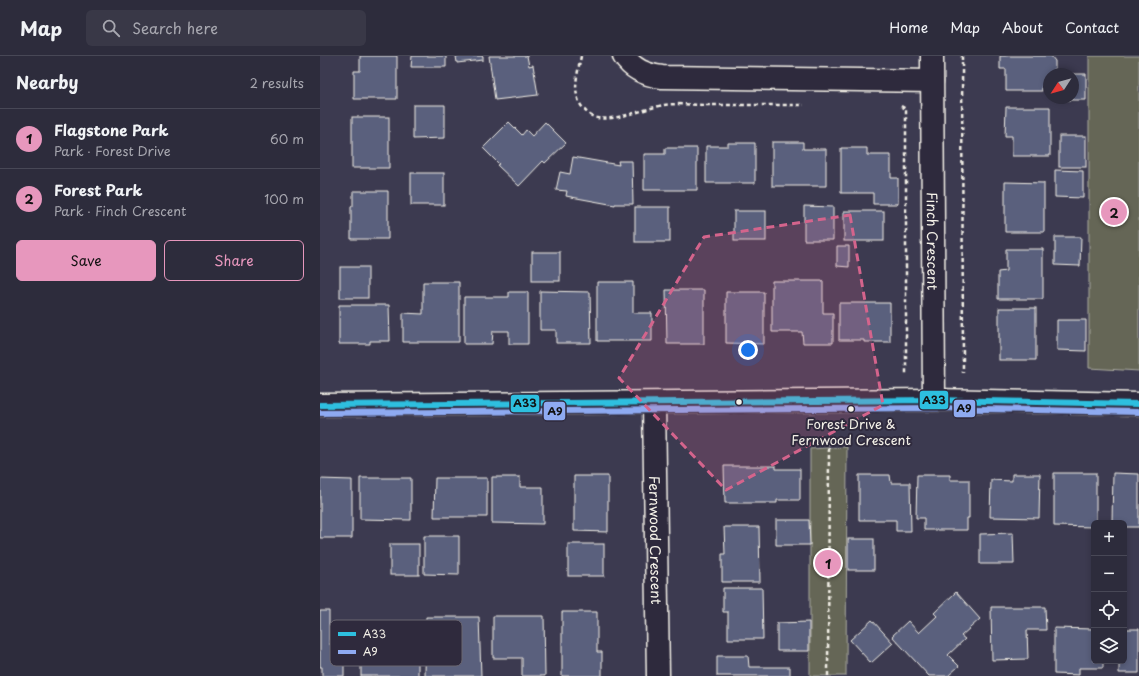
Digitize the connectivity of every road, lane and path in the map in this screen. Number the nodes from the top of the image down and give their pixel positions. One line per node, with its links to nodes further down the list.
1 (581, 56): 6 (path)
2 (624, 56): 5 (street)
3 (932, 56): 5 (street, Finch Crescent)
4 (962, 56): 8 (path)
5 (932, 81): 10 (street, Finch Crescent)
6 (811, 105)
7 (900, 105): 9 (path)
8 (963, 373)
9 (906, 374)
10 (934, 400): 11 (street); 12 (street)
11 (654, 403): 13 (street); 15 (street, Fernwood Crescent)
12 (1139, 404)
13 (320, 405)
14 (829, 439): 16 (path)
15 (658, 676)
16 (828, 676)

